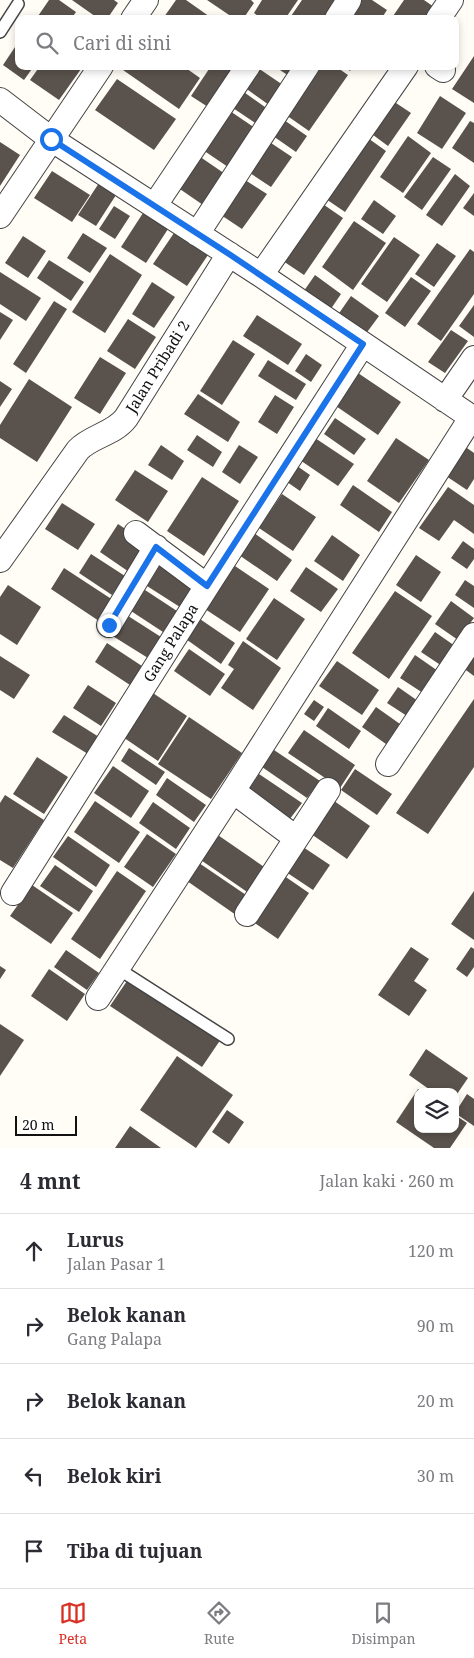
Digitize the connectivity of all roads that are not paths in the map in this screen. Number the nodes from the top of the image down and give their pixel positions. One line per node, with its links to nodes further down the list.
1 (146, 0): 5 (street)
2 (349, 0): 6 (street)
3 (451, 0): 7 (street)
4 (18, 4): 8 (lane)
5 (136, 15)
6 (340, 15)
7 (441, 15)
8 (0, 32)
9 (98, 70): 14 (street)
10 (245, 70): 15 (street)
11 (304, 70): 17 (street)
12 (403, 70): 19 (street)
13 (0, 100): 14 (street)
14 (51, 139): 15 (street); 16 (street)
15 (155, 205): 17 (street)
16 (0, 216)
17 (197, 234): 18 (street)
18 (229, 254): 19 (street); 26 (street, Jalan Pribadi 2)
19 (261, 275): 20 (street)
20 (363, 344): 22 (street); 27 (street, Gang Palapa)
21 (474, 358): 22 (street)
22 (445, 400): 23 (street)
23 (473, 419): 32 (street)
24 (136, 532): 25 (street)
25 (156, 547): 27 (street); 28 (street)
26 (0, 560)
27 (207, 586): 34 (street, Gang Palapa)
28 (109, 625)
29 (474, 635): 30 (street)
30 (388, 764)
31 (328, 790): 33 (street)
32 (233, 791): 33 (street); 36 (street)
33 (296, 838): 35 (street)
34 (13, 893)
35 (247, 914)
36 (117, 968): 37 (street); 38 (lane)
37 (98, 998)
38 (228, 1039)

